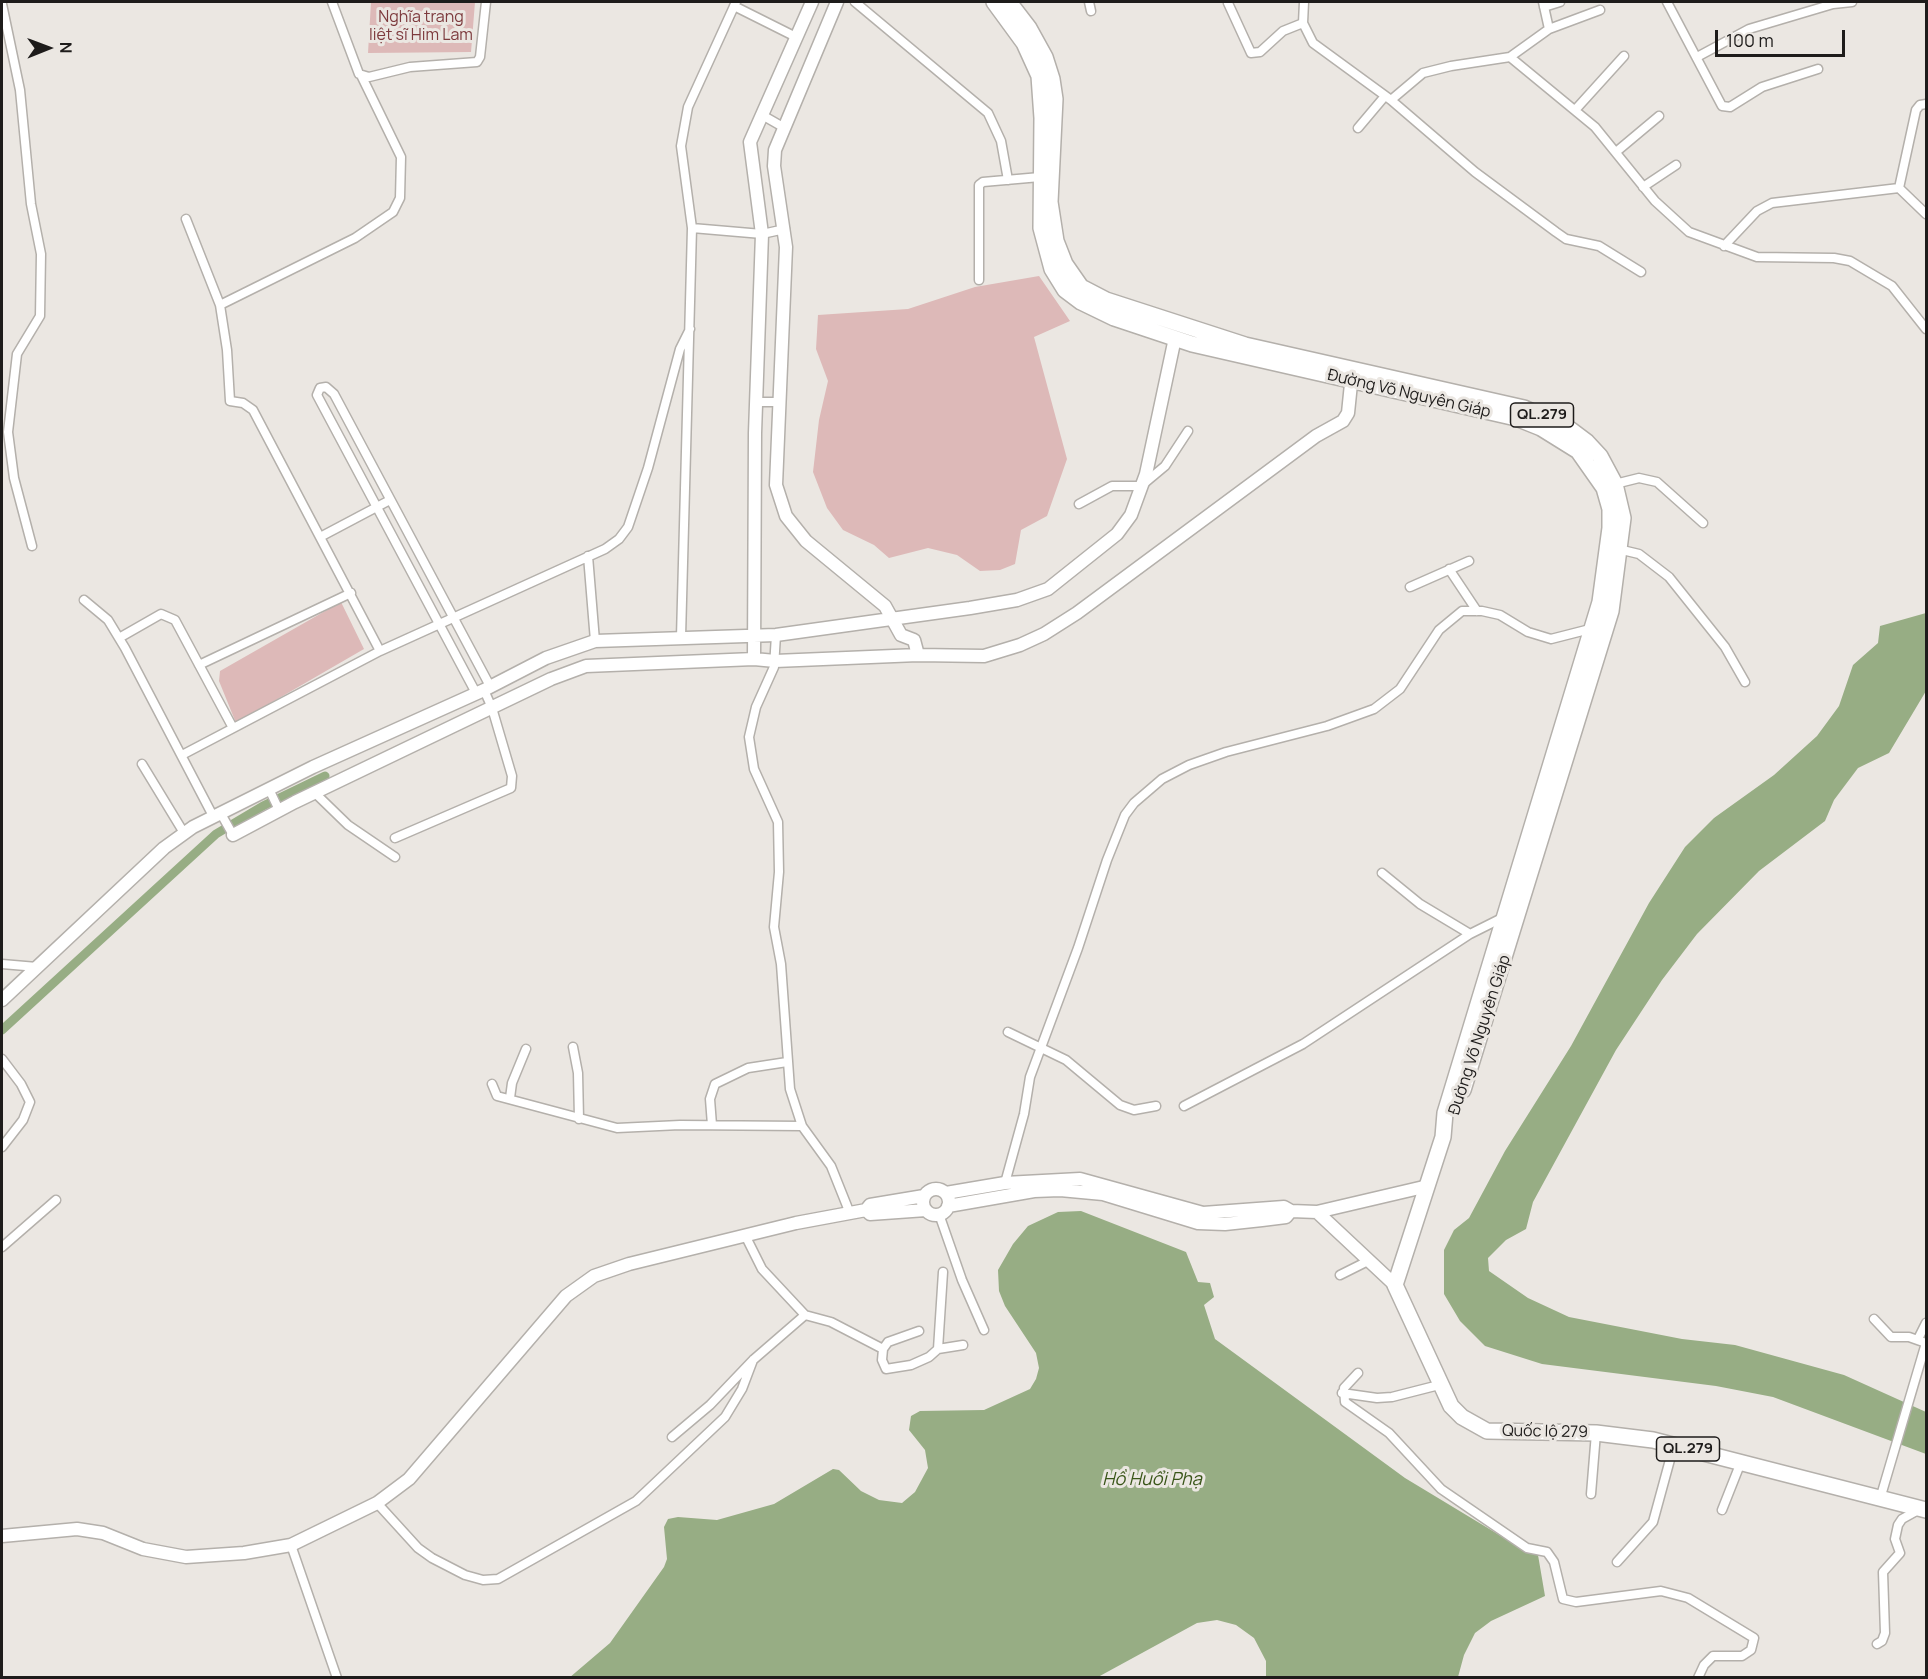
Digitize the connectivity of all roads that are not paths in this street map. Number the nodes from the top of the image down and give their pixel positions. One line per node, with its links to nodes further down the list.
1 (332, 2): 26 (street)
2 (486, 2): 26 (street)
3 (812, 2): 21 (street)
4 (837, 2): 32 (street)
5 (855, 2): 37 (street)
6 (994, 2): 36 (highway, Đường Võ Nguyên Giáp / QL.279)
7 (1009, 2): 52 (highway, Đường Võ Nguyên Giáp / QL.279)
8 (1089, 2): 18 (street)
9 (1304, 2): 19 (street)
10 (1560, 2): 16 (street)
11 (1667, 2): 24 (street)
12 (1852, 2): 24 (street)
13 (1228, 3): 19 (street)
14 (2, 4): 63 (street)
15 (735, 4): 21 (street); 42 (street)
16 (1544, 4): 20 (street)
17 (1600, 10): 20 (street)
18 (1091, 11)
19 (1303, 23): 27 (street)
20 (1549, 29): 23 (street)
21 (796, 37): 30 (street)
22 (1624, 56): 29 (street)
23 (1510, 57): 27 (street); 29 (street)
24 (1697, 57): 25 (street)
25 (1818, 69)
26 (361, 75): 48 (street)
27 (1388, 98): 33 (street); 46 (street)
28 (1926, 104): 39 (street)
29 (1576, 109): 34 (street)
30 (766, 116): 32 (street); 44 (street)
31 (1659, 116): 34 (street)
32 (782, 126): 43 (street)
33 (1358, 128)
34 (1616, 152): 38 (street)
35 (1676, 165): 38 (street)
36 (1040, 177): 37 (street); 51 (highway, Đường Võ Nguyên Giáp / QL.279)
37 (1008, 180): 47 (street)
38 (1642, 187): 45 (street)
39 (1899, 188): 40 (street); 45 (street)
40 (1926, 214)
41 (186, 219): 48 (street)
42 (693, 228): 44 (street); 49 (street)
43 (784, 229): 44 (street); 54 (street)
44 (766, 233): 53 (street)
45 (1724, 246): 50 (street)
46 (1641, 272)
47 (979, 280)
48 (220, 305): 62 (street)
49 (690, 329): 65 (street); 78 (street)
50 (1926, 329)
51 (1175, 338): 52 (highway, Đường Võ Nguyên Giáp / QL.279); 57 (street)
52 (1352, 374): 56 (highway, Đường Võ Nguyên Giáp / QL.279); 64 (highway, Đường Võ Nguyên Giáp / QL.279); 82 (street)
53 (761, 402): 54 (street); 76 (street)
54 (778, 402): 73 (street)
55 (1188, 431): 57 (street)
56 (1615, 484): 61 (street); 64 (highway, Đường Võ Nguyên Giáp / QL.279)
57 (1141, 486): 59 (street); 73 (street)
58 (390, 500): 60 (street); 60 (street); 72 (street)
59 (1079, 504)
60 (376, 507): 62 (street); 74 (street)
61 (1703, 522)
62 (322, 536): 69 (street)
63 (32, 546)
64 (1614, 549): 75 (highway, Đường Võ Nguyên Giáp / QL.279); 86 (street)
65 (588, 556): 72 (street); 80 (street)
66 (1469, 561): 67 (street)
67 (1449, 569): 68 (street); 71 (street)
68 (1410, 587)
69 (351, 593): 81 (street); 85 (street)
70 (84, 600): 79 (street)
71 (1477, 611): 75 (street); 107 (street)
72 (452, 618): 74 (street); 87 (street)
73 (894, 618): 77 (street); 82 (street)
74 (439, 624): 81 (street); 87 (street)
75 (1600, 627): 100 (highway, Đường Võ Nguyên Giáp / QL.279)
76 (753, 635): 77 (street); 78 (street); 83 (street)
77 (776, 635): 84 (street)
78 (681, 637): 80 (street)
79 (119, 638): 85 (street); 90 (street)
80 (595, 641): 87 (street)
81 (380, 651): 89 (street)
82 (918, 655): 84 (street)
83 (754, 659): 84 (street); 88 (street)
84 (775, 661): 110 (street)
85 (199, 665): 89 (street)
86 (1745, 682)
87 (483, 690): 88 (street); 93 (street)
88 (492, 708): 92 (street); 97 (street)
89 (233, 728): 90 (street)
90 (182, 755): 94 (street)
91 (142, 764): 96 (street)
92 (315, 793): 93 (street); 98 (street)
93 (275, 801): 94 (street); 95 (street)
94 (216, 814): 95 (street); 96 (street)
95 (230, 830)
96 (184, 833): 103 (street)
97 (395, 838)
98 (395, 857)
99 (1382, 873): 101 (street)
100 (1506, 926): 101 (street); 120 (highway, Đường Võ Nguyên Giáp / QL.279)
101 (1470, 934): 114 (street)
102 (2, 964): 103 (street)
103 (37, 968): 104 (street)
104 (2, 1000)
105 (1008, 1032): 107 (street)
106 (573, 1047): 115 (street)
107 (1043, 1047): 113 (street); 119 (street)
108 (526, 1049): 112 (street)
109 (2, 1059): 118 (street)
110 (787, 1062): 116 (street); 117 (street)
111 (492, 1084): 112 (street)
112 (510, 1098): 115 (street)
113 (1156, 1106)
114 (1184, 1106)
115 (579, 1119): 116 (street)
116 (712, 1125): 117 (street)
117 (801, 1126): 127 (street)
118 (2, 1147)
119 (1005, 1184): 121 (street); 128 (street)
120 (1428, 1186): 129 (street); 135 (highway, QL.279)
121 (946, 1193): 122 (street); 126 (street)
122 (924, 1196): 124 (street); 125 (street)
123 (56, 1200): 131 (street)
124 (866, 1210): 125 (street); 127 (street)
125 (926, 1210): 126 (street)
126 (944, 1210): 128 (street); 139 (street)
127 (849, 1211): 130 (street)
128 (1291, 1211): 129 (street)
129 (1317, 1212): 132 (street)
130 (745, 1235): 136 (street); 155 (street)
131 (2, 1247)
132 (1368, 1261): 134 (street); 135 (street)
133 (943, 1272): 144 (street)
134 (1340, 1275)
135 (1395, 1285): 147 (highway, Quốc lộ 279 / QL.279)
136 (805, 1315): 143 (street); 145 (street)
137 (1874, 1319): 141 (street)
138 (1926, 1323): 141 (street)
139 (984, 1330)
140 (919, 1332): 143 (street)
141 (1918, 1339): 154 (street)
142 (963, 1345): 144 (street)
143 (883, 1349): 144 (street)
144 (938, 1349)
145 (753, 1360): 150 (street); 155 (street)
146 (1358, 1373): 148 (street)
147 (1439, 1385): 148 (street); 149 (highway, Quốc lộ 279 / QL.279)
148 (1342, 1393): 163 (street)
149 (1596, 1433): 151 (highway, Quốc lộ 279 / QL.279); 153 (street)
150 (672, 1437)
151 (1674, 1445): 152 (highway, Quốc lộ 279 / QL.279); 160 (street)
152 (1741, 1462): 154 (highway, Quốc lộ 279 / QL.279); 157 (street)
153 (1591, 1494)
154 (1880, 1498): 156 (highway, Quốc lộ 279 / QL.279)
155 (377, 1503): 159 (street)
156 (1924, 1509): 161 (street)
157 (1722, 1510)
158 (2, 1536): 159 (street)
159 (291, 1545): 162 (street)
160 (1617, 1562)
161 (1877, 1644)
162 (337, 1677)
163 (1698, 1677)

